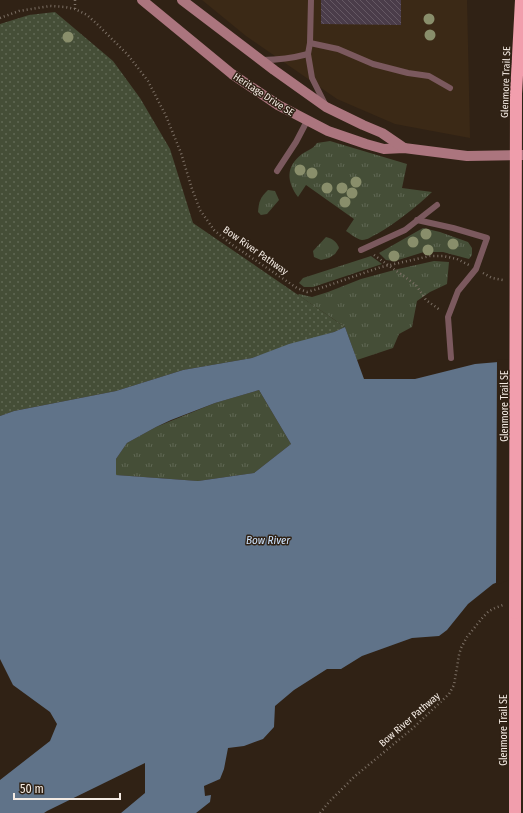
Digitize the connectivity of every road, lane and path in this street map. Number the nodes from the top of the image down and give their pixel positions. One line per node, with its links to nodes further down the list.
1 (75, 0): 6 (path)
2 (142, 0): 13 (main road, Heritage Drive SE)
3 (182, 0): 10 (main road, Heritage Drive SE)
4 (311, 0): 8 (lane)
5 (520, 2): 25 (highway, Glenmore Trail SE, bridge)
6 (75, 9): 7 (path, Bow River Pathway); 20 (path, Bow River Pathway)
7 (0, 18)
8 (310, 43): 9 (lane); 11 (lane)
9 (308, 54): 10 (lane); 12 (lane)
10 (261, 60): 12 (main road, Heritage Drive SE)
11 (450, 88)
12 (326, 107): 14 (main road, Heritage Drive SE)
13 (307, 121): 14 (main road, Heritage Drive SE); 16 (lane)
14 (404, 148): 15 (main road, Heritage Drive SE)
15 (523, 155)
16 (276, 172)
17 (437, 205): 18 (lane)
18 (417, 220): 19 (lane); 21 (lane)
19 (363, 250): 20 (path)
20 (388, 266): 21 (path, Bow River Pathway); 23 (path)
21 (476, 269): 22 (path, Bow River Pathway); 23 (lane)
22 (505, 280)
23 (448, 317): 24 (lane)
24 (451, 358)
25 (512, 608): 26 (path, Bow River Pathway); 27 (highway, Glenmore Trail SE)
26 (320, 813)
27 (515, 813)

